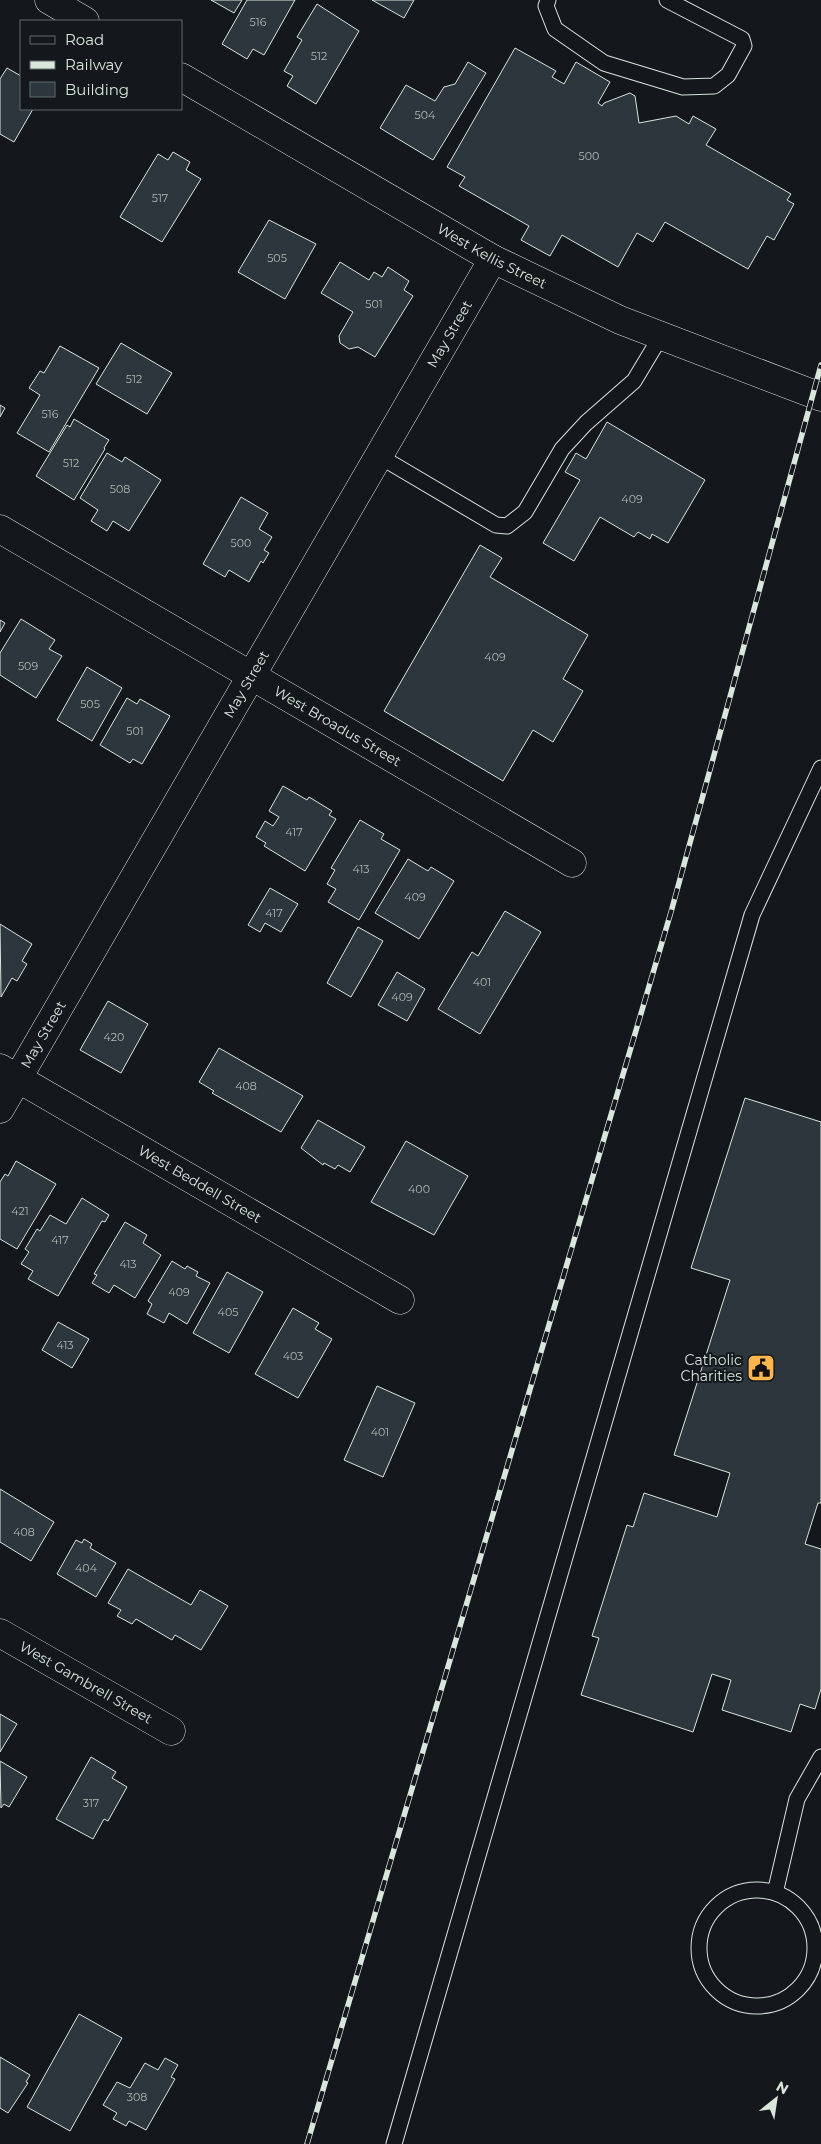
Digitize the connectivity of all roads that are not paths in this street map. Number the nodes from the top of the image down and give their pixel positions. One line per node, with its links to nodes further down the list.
1 (49, 0): 4 (street)
2 (548, 0): 3 (lane)
3 (667, 0)
4 (83, 20)
5 (182, 78): 6 (street, West Kellis Street)
6 (493, 259): 7 (street, West Kellis Street); 9 (street, May Street)
7 (661, 336): 8 (street, West Kellis Street); 9 (lane)
8 (821, 397)
9 (379, 456): 11 (street, May Street)
10 (0, 529): 11 (street, West Broadus Street)
11 (251, 675): 13 (street, West Broadus Street); 14 (street, May Street)
12 (821, 768): 21 (lane)
13 (572, 862)
14 (9, 1074): 15 (street, May Street); 16 (street, West Beddell Street)
15 (0, 1109)
16 (400, 1300)
17 (0, 1633): 18 (street, West Gambrell Street)
18 (171, 1732)
19 (821, 1758): 20 (lane)
20 (774, 1893): 20 (lane)
21 (394, 2144)

